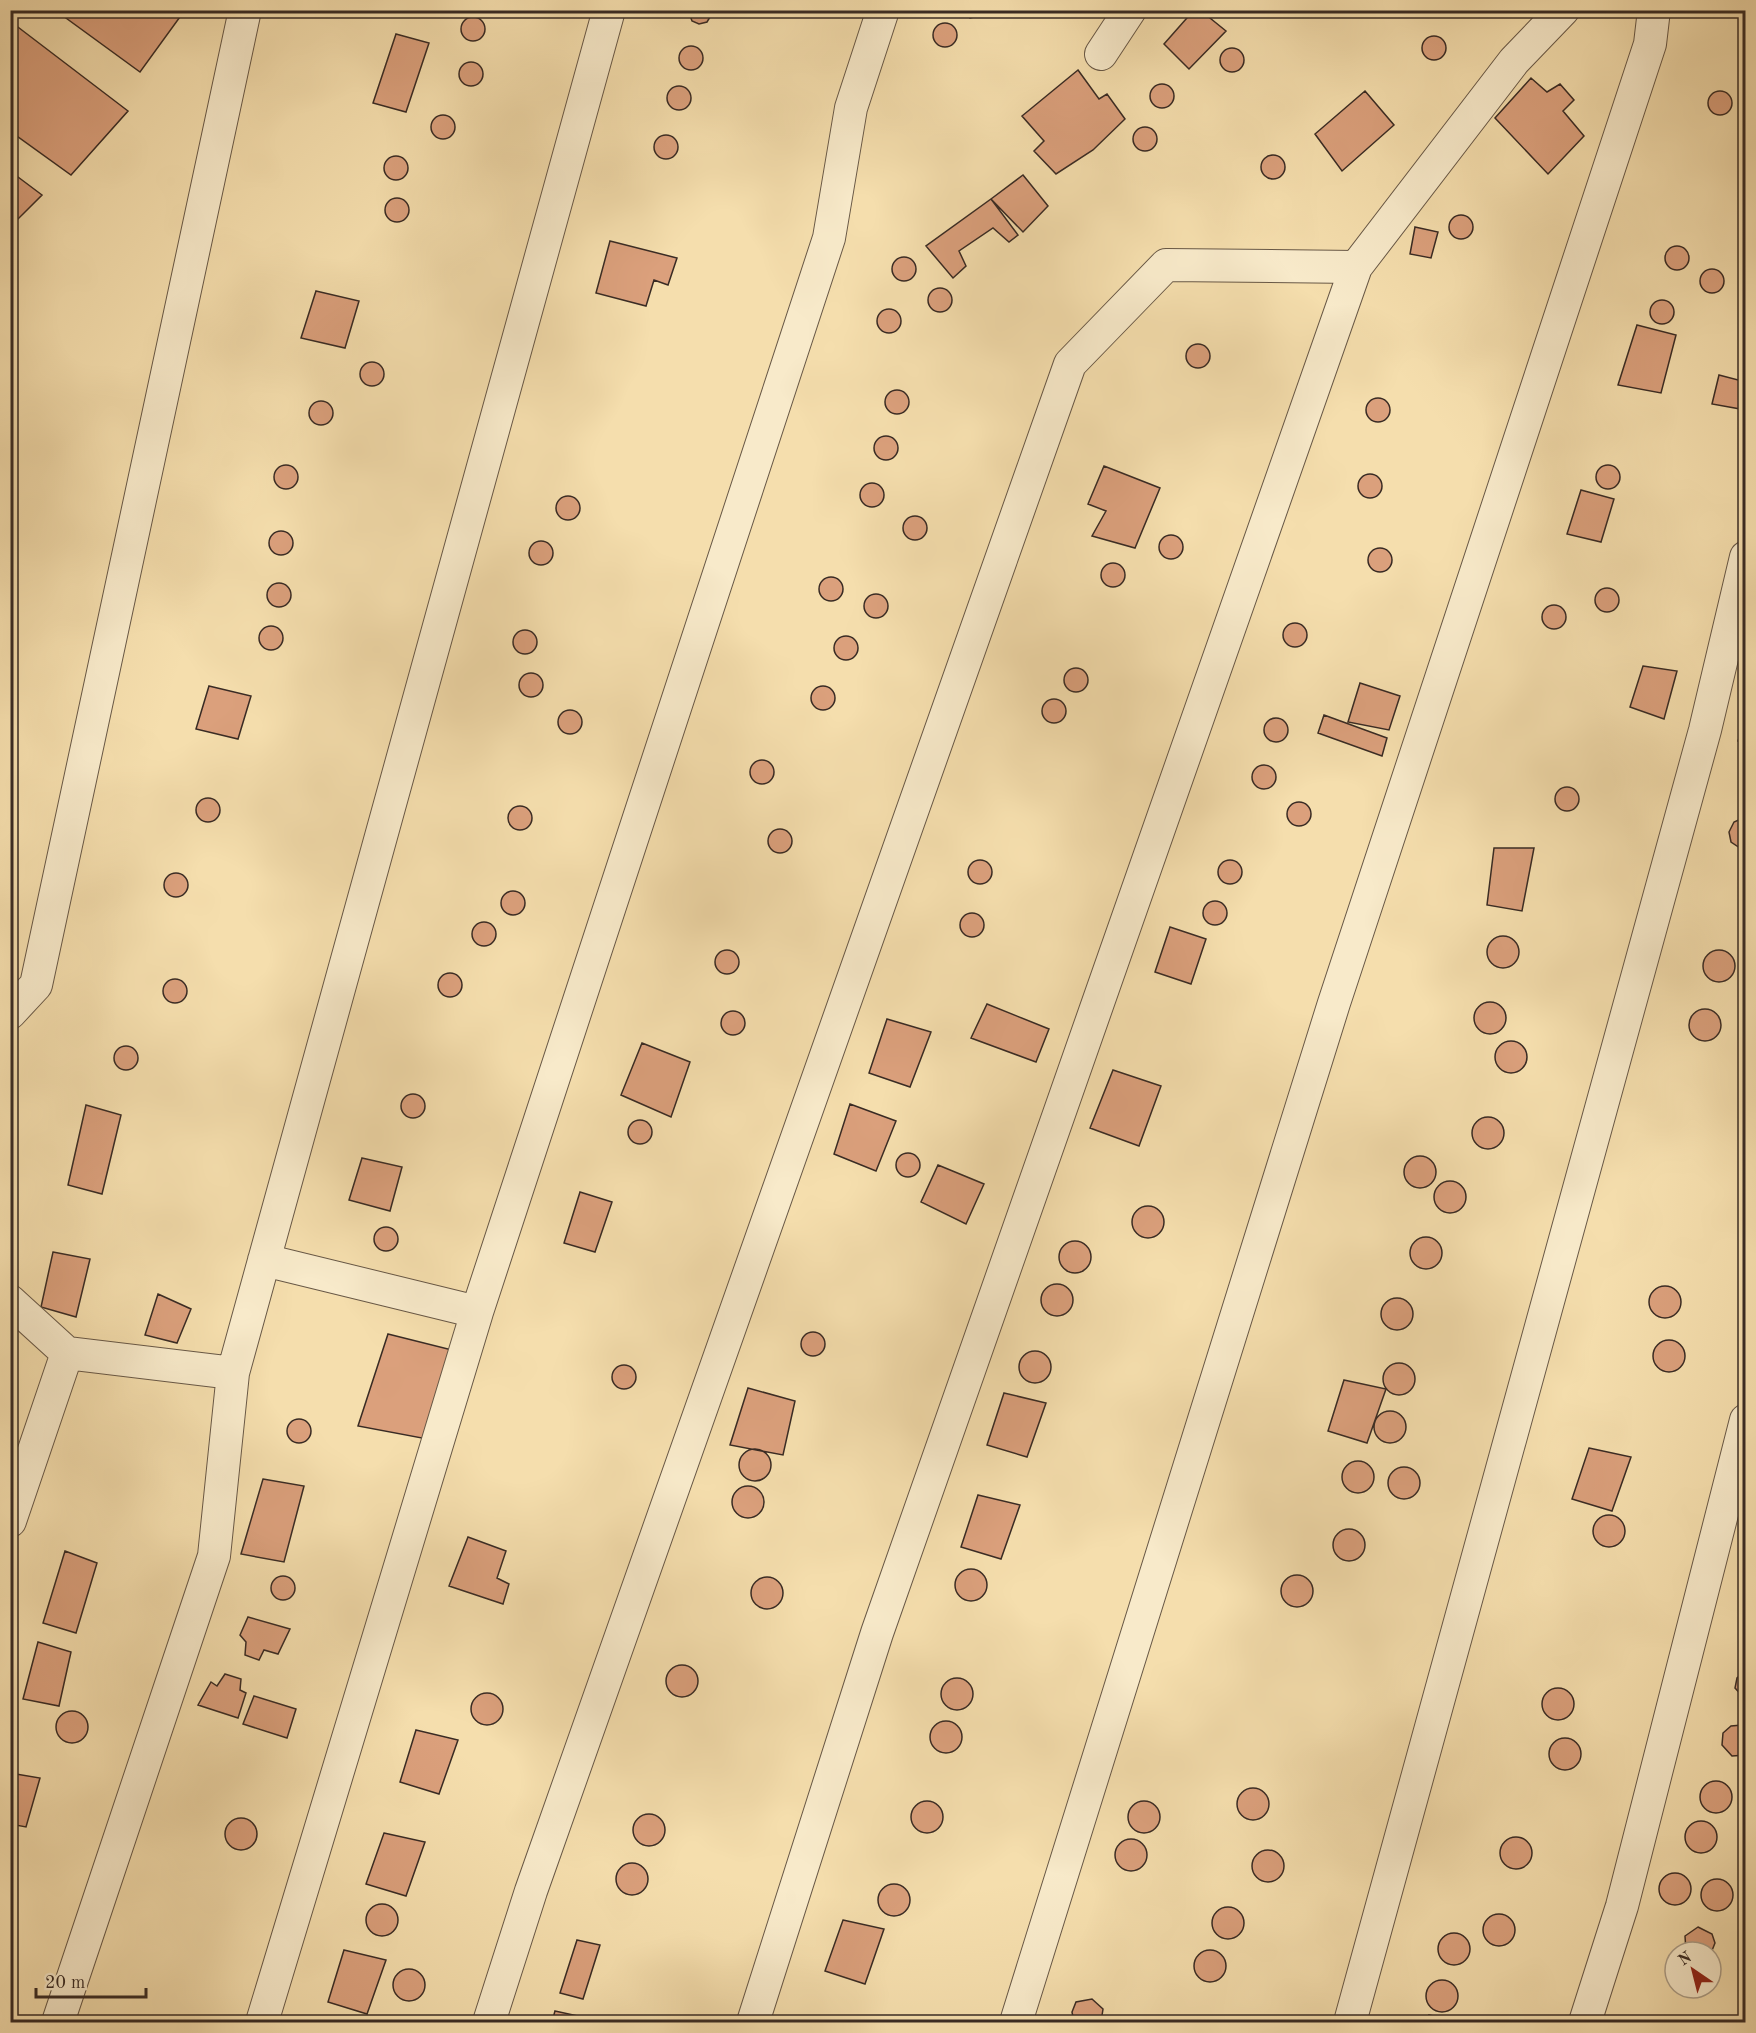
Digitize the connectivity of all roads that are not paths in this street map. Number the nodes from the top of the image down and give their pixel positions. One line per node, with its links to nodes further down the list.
1 (245, 10): 10 (street)
2 (609, 10): 11 (street)
3 (884, 10): 13 (street)
4 (1130, 10): 7 (street)
5 (1563, 10): 8 (street)
6 (1654, 10): 22 (street)
7 (1101, 54)
8 (1356, 267): 20 (street); 21 (street)
9 (1746, 557): 23 (street)
10 (10, 1013)
11 (264, 1260): 13 (street); 15 (street)
12 (10, 1301): 14 (street)
13 (477, 1312): 19 (street)
14 (67, 1353): 15 (street); 17 (street)
15 (233, 1373): 18 (street)
16 (1746, 1420): 24 (street)
17 (10, 1521)
18 (58, 2022)
19 (262, 2022)
20 (489, 2022)
21 (753, 2022)
22 (1016, 2022)
23 (1350, 2022)
24 (1585, 2022)

